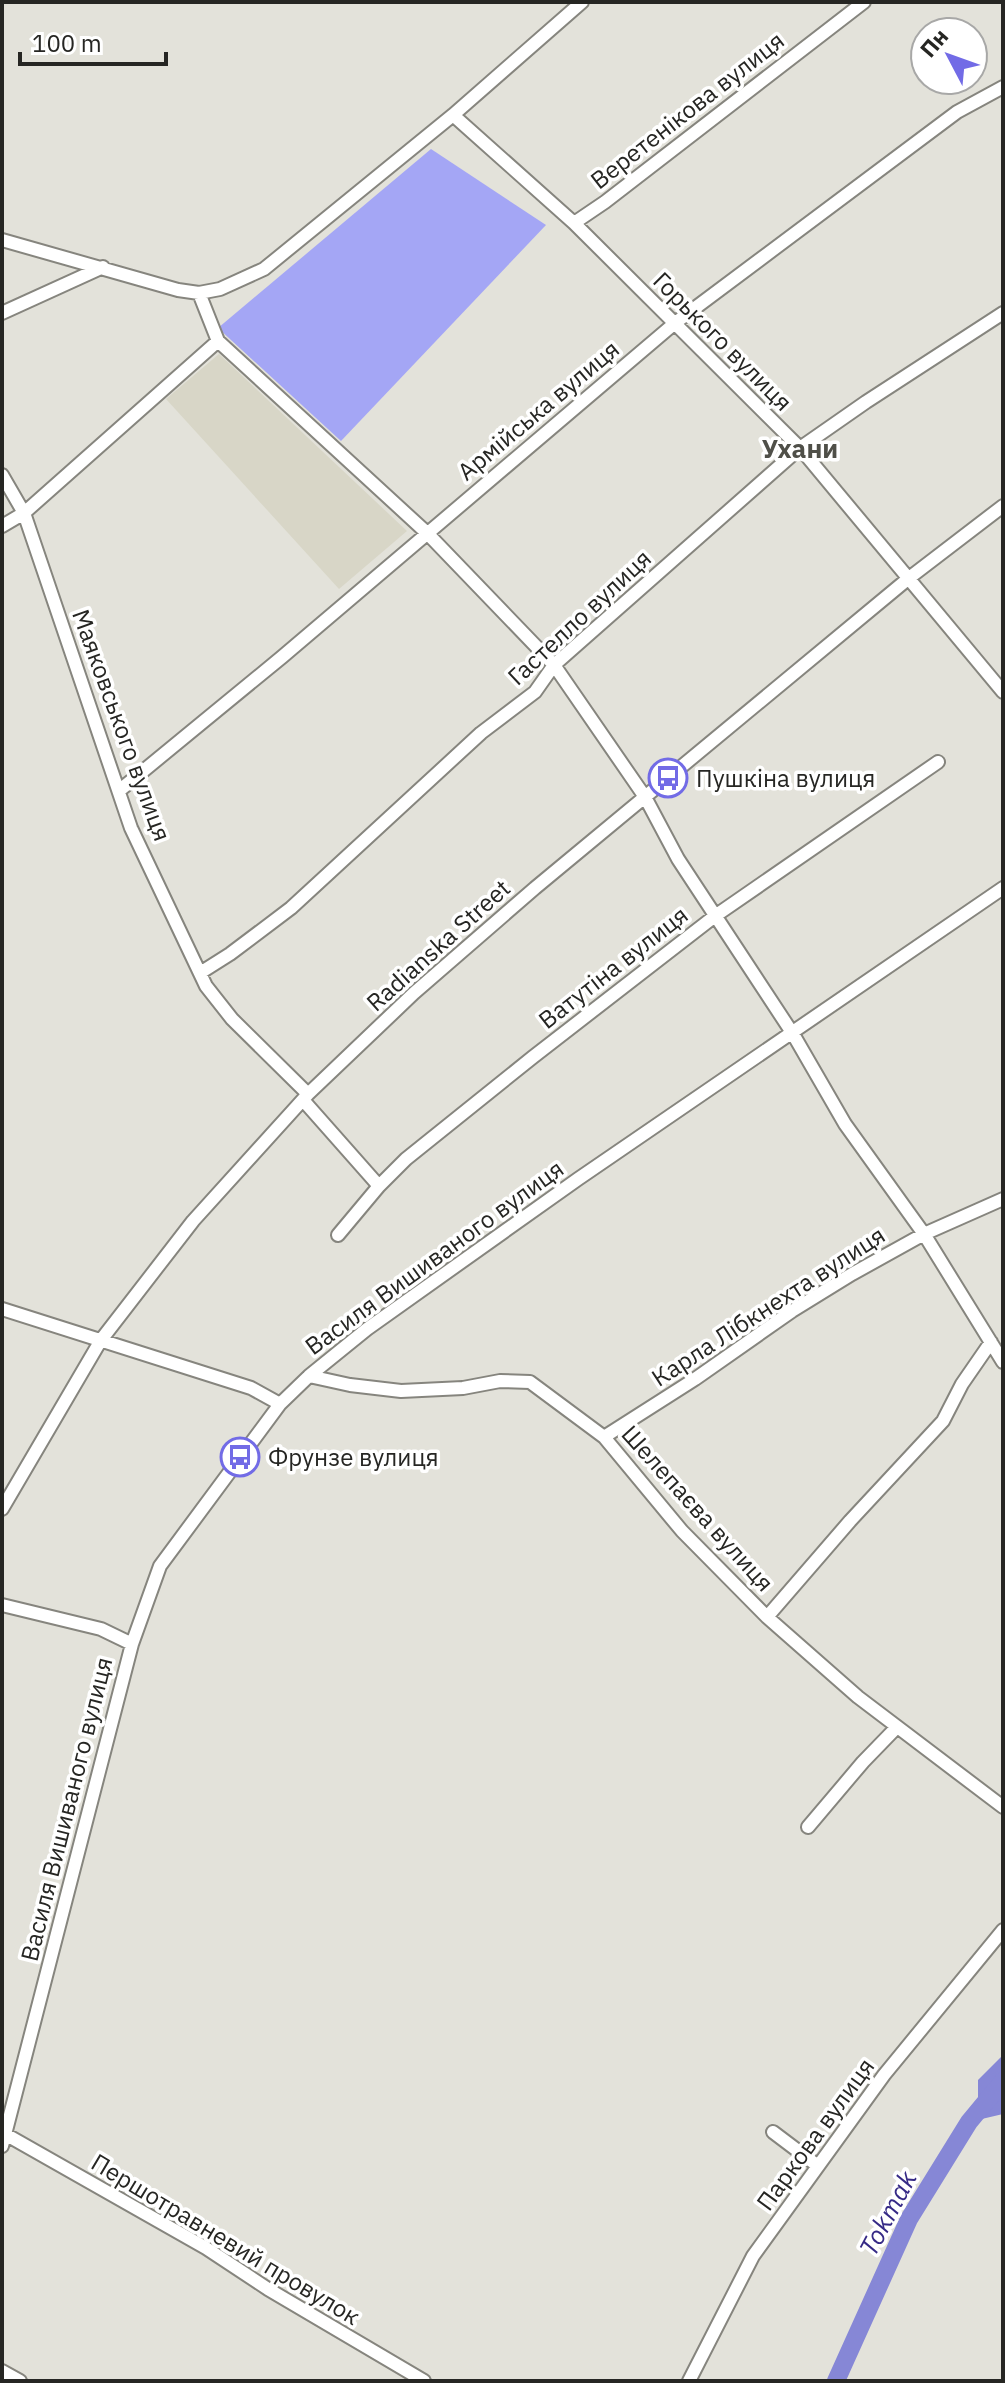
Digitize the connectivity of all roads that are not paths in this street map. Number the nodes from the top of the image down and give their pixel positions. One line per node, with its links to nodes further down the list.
1 (582, 2): 4 (street)
2 (864, 2): 5 (street, Веретенікова вулиця)
3 (1003, 87): 11 (street, Армійська вулиця)
4 (453, 115): 5 (street, Горького вулиця); 8 (street)
5 (574, 223): 11 (street, Горького вулиця)
6 (2, 240): 7 (street)
7 (103, 267): 8 (street); 9 (street)
8 (199, 293): 12 (street)
9 (2, 313)
10 (1003, 313): 13 (street, Гастелло вулиця)
11 (675, 323): 13 (street, Горького вулиця); 18 (street, Армійська вулиця)
12 (218, 341): 16 (street); 18 (street)
13 (800, 448): 19 (street, Горького вулиця); 20 (street, Гастелло вулиця)
14 (2, 475): 16 (street, Маяковського вулиця)
15 (1003, 506): 19 (street, Radianska Street)
16 (24, 513): 17 (street); 23 (street, Маяковського вулиця)
17 (2, 526)
18 (427, 533): 20 (street); 23 (street, Армійська вулиця)
19 (909, 578): 21 (street, Горького вулиця); 24 (street, Radianska Street)
20 (554, 665): 24 (street); 27 (street, Гастелло вулиця)
21 (1003, 691)
22 (938, 762): 26 (street, Ватутіна вулиця)
23 (120, 790): 27 (street, Маяковського вулиця)
24 (645, 797): 26 (street); 29 (street, Radianska Street)
25 (1003, 888): 28 (street, Василя Вишиваного вулиця)
26 (715, 916): 28 (street); 30 (street, Ватутіна вулиця)
27 (200, 973): 29 (street, Маяковського вулиця)
28 (793, 1034): 32 (street); 38 (street, Василя Вишиваного вулиця)
29 (306, 1097): 30 (street, Маяковського вулиця); 35 (street, Radianska Street)
30 (379, 1186): 33 (street, Ватутіна вулиця)
31 (1003, 1199): 32 (street, Карла Лібкнехта вулиця)
32 (924, 1234): 36 (street); 40 (street, Карла Лібкнехта вулиця)
33 (338, 1235)
34 (2, 1309): 35 (street)
35 (101, 1340): 39 (street); 41 (street, Radianska Street)
36 (991, 1342): 37 (street); 43 (street)
37 (1003, 1362)
38 (309, 1376): 39 (street, Василя Вишиваного вулиця); 40 (street, Шелепаєва вулиця)
39 (280, 1404): 44 (street, Василя Вишиваного вулиця)
40 (604, 1437): 43 (street, Шелепаєва вулиця)
41 (2, 1509)
42 (2, 1605): 44 (street)
43 (767, 1617): 45 (street, Шелепаєва вулиця)
44 (132, 1644): 50 (street, Василя Вишиваного вулиця)
45 (896, 1728): 46 (street, Шелепаєва вулиця); 47 (street)
46 (1003, 1807)
47 (808, 1827)
48 (1003, 1930): 51 (street, Паркова вулиця)
49 (773, 2132): 51 (street)
50 (4, 2133): 54 (street, Першотравневий провулок)
51 (818, 2166): 55 (street, Паркова вулиця)
52 (2, 2371): 53 (street)
53 (20, 2381)
54 (424, 2381)
55 (689, 2381)

